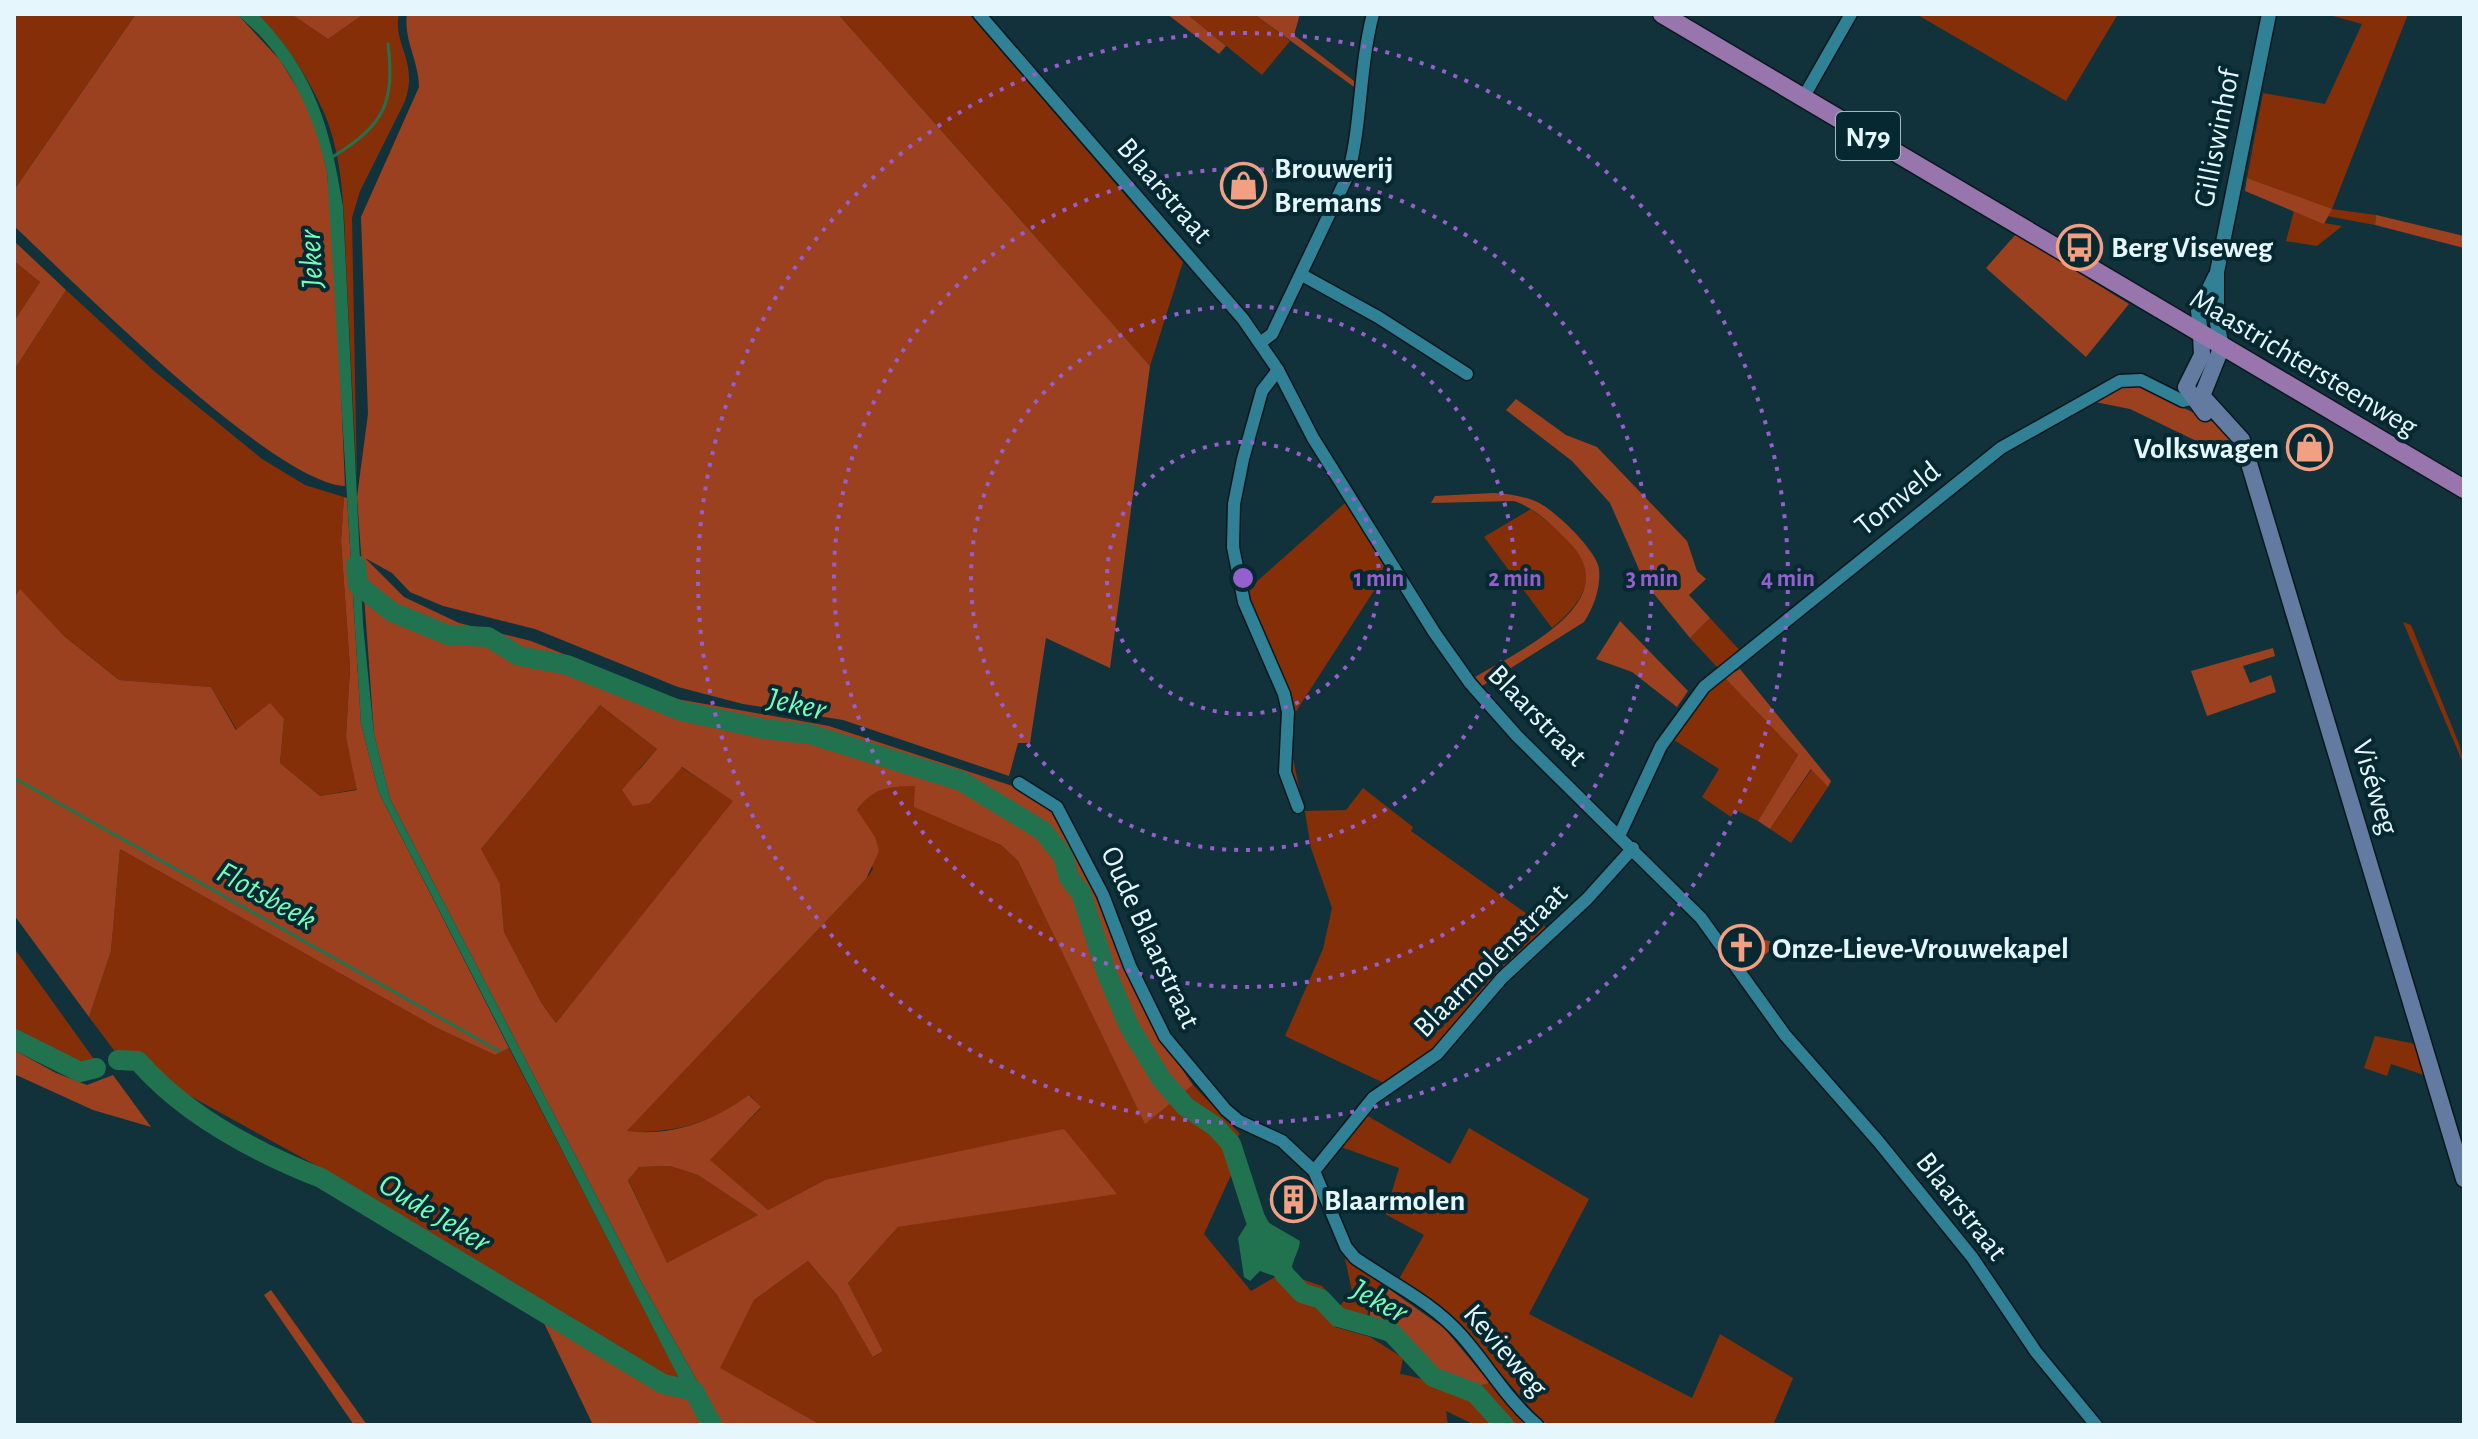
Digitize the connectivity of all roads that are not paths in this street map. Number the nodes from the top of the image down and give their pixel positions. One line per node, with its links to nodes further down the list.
1 (979, 14): 10 (street, Blaarstraat)
2 (1373, 14): 8 (street)
3 (1662, 14): 6 (main road, Maastrichtersteenweg / N79)
4 (1851, 14): 6 (street)
5 (2269, 14): 7 (street, Gilliswinhof)
6 (1803, 98): 9 (main road, Maastrichtersteenweg / N79)
7 (2217, 272): 9 (street, Gilliswinhof); 11 (street, Gilliswinhof)
8 (1302, 275): 10 (street); 13 (street)
9 (2201, 334): 11 (main road, Maastrichtersteenweg / N79); 14 (main road, Gilliswinhof)
10 (1260, 343): 12 (street, Blaarstraat)
11 (2222, 346): 14 (main road, Gilliswinhof); 15 (main road, Maastrichtersteenweg / N79)
12 (1278, 370): 17 (street); 18 (street, Blaarstraat)
13 (1467, 374)
14 (2193, 394): 18 (street, Tomveld); 21 (main road, Viséweg)
15 (2464, 489)
16 (1019, 783): 20 (street, Oude Blaarstraat)
17 (1298, 807)
18 (1620, 834): 19 (street, Blaarstraat)
19 (1633, 848): 20 (street, Blaarmolenstraat); 23 (street, Blaarstraat)
20 (1314, 1171): 22 (street, Kevieweg)
21 (2464, 1179)
22 (1537, 1425)
23 (2096, 1425)

